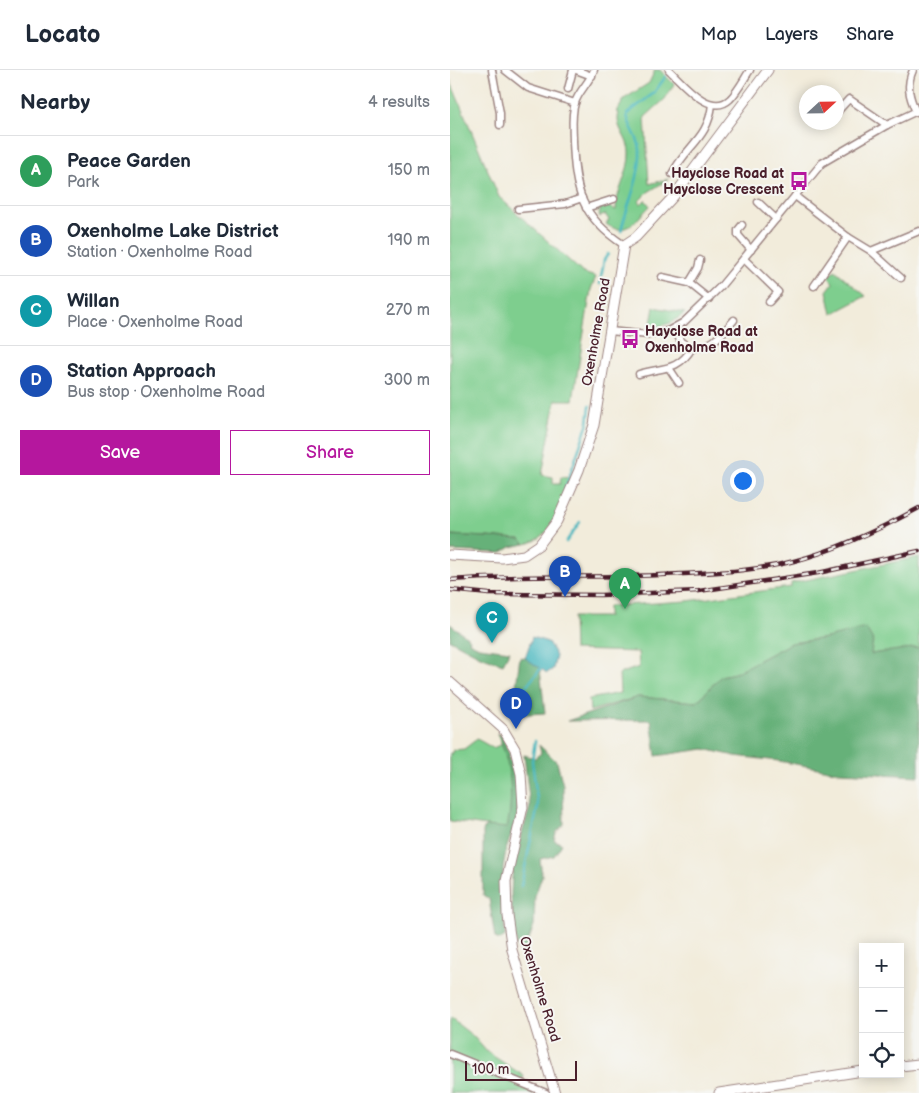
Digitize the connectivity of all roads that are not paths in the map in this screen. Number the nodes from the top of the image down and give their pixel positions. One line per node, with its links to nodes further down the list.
1 (492, 70): 14 (street)
2 (505, 70): 10 (street)
3 (575, 70): 8 (street); 9 (street)
4 (669, 70): 11 (street)
5 (750, 70): 11 (street)
6 (768, 70): 27 (main road)
7 (913, 70): 13 (street)
8 (593, 73): 10 (street)
9 (568, 89)
10 (574, 103): 18 (street)
11 (712, 104): 16 (street)
12 (844, 104): 15 (street)
13 (917, 111): 15 (street)
14 (500, 125)
15 (887, 125): 17 (street)
16 (672, 174)
17 (795, 196): 23 (street); 26 (street)
18 (582, 198): 21 (street); 22 (street)
19 (614, 199): 21 (street)
20 (758, 202): 23 (street)
21 (586, 208): 27 (street)
22 (518, 209)
23 (776, 219): 28 (street)
24 (742, 225): 28 (street)
25 (919, 231): 29 (street)
26 (848, 237): 29 (street); 35 (street)
27 (624, 245): 40 (main road, Oxenholme Road)
28 (751, 250): 30 (street)
29 (871, 251): 33 (street)
30 (744, 258): 36 (street); 37 (street)
31 (700, 260): 34 (street)
32 (662, 277): 34 (street)
33 (901, 278)
34 (689, 283): 36 (street)
35 (814, 286)
36 (709, 299): 39 (street)
37 (769, 302)
38 (734, 320): 41 (street)
39 (674, 328): 40 (street); 41 (street)
40 (610, 331): 45 (main road, Oxenholme Road)
41 (692, 348): 42 (street)
42 (669, 368): 43 (street); 44 (street)
43 (639, 374)
44 (679, 383)
45 (450, 555)
46 (450, 682): 52 (main road, Oxenholme Road)
47 (450, 1054): 51 (street)
48 (919, 1064): 49 (main road)
49 (904, 1066)
50 (859, 1072): 53 (main road)
51 (546, 1093)
52 (555, 1093)
53 (719, 1093)

